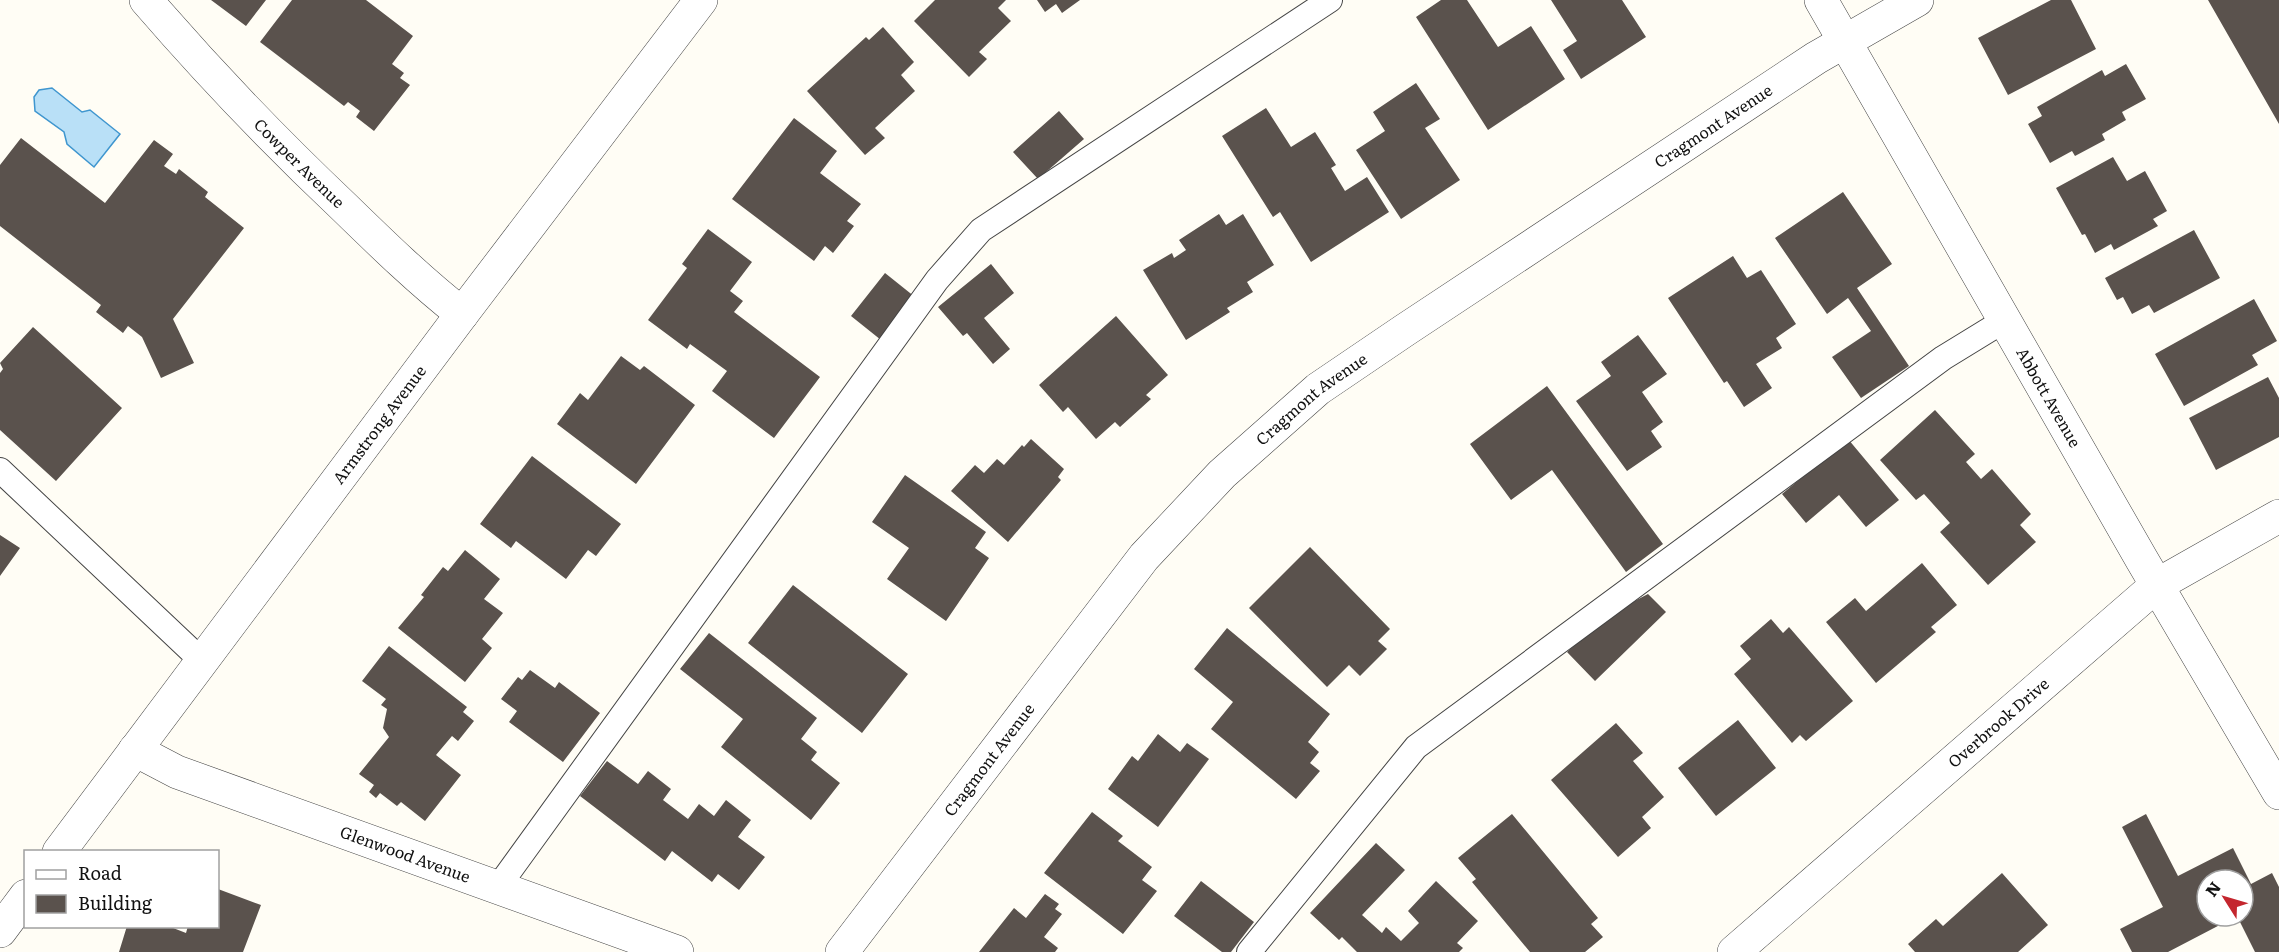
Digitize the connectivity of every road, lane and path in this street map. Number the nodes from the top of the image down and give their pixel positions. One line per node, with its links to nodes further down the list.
1 (146, 0): 7 (street, Cowper Avenue)
2 (701, 0): 7 (street, Armstrong Avenue)
3 (1330, 0): 16 (lane)
4 (1821, 0): 6 (street, Abbott Avenue)
5 (1917, 0): 6 (street, Cragmont Avenue)
6 (1845, 41): 8 (street, Abbott Avenue); 20 (street, Cragmont Avenue)
7 (462, 314): 12 (street, Armstrong Avenue)
8 (2005, 320): 11 (street, Abbott Avenue); 21 (lane)
9 (0, 470): 12 (lane)
10 (2279, 516): 11 (street, Overbrook Drive)
11 (2157, 585): 14 (street, Abbott Avenue); 22 (street, Overbrook Drive)
12 (201, 660): 13 (street, Armstrong Avenue)
13 (135, 750): 15 (street, Armstrong Avenue); 16 (street, Glenwood Avenue)
14 (2279, 793)
15 (60, 850)
16 (498, 887): 19 (street, Glenwood Avenue)
17 (24, 899): 18 (street)
18 (0, 931)
19 (677, 952)
20 (842, 952)
21 (1249, 952)
22 (1734, 952)

